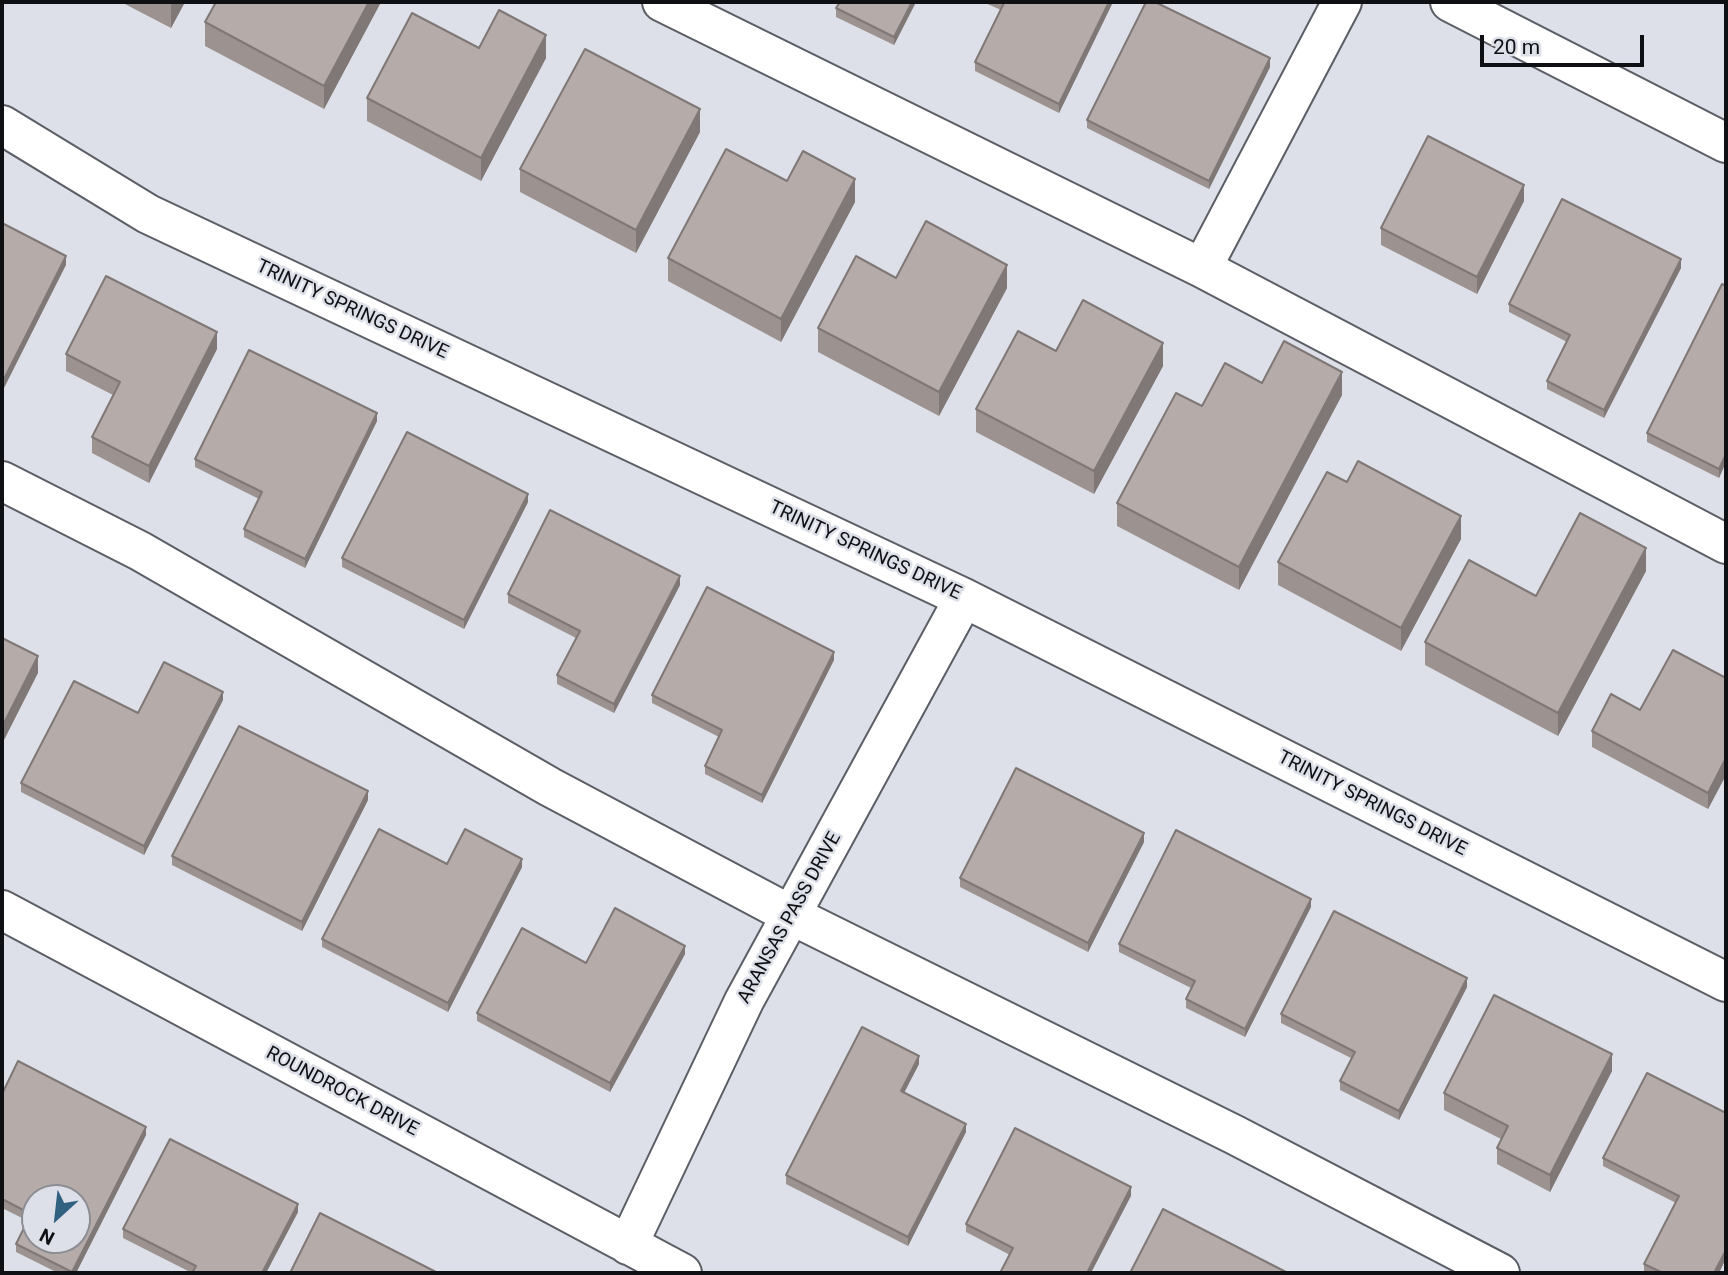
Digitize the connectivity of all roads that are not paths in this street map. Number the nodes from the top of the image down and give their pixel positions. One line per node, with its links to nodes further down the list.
1 (662, 2): 6 (street)
2 (1342, 2): 6 (street)
3 (1450, 2): 5 (street)
4 (2, 125): 9 (street, TRINITY SPRINGS DRIVE)
5 (1726, 143)
6 (1202, 268): 8 (street)
7 (2, 481): 11 (street)
8 (1726, 544)
9 (964, 598): 11 (street, ARANSAS PASS DRIVE); 12 (street, TRINITY SPRINGS DRIVE)
10 (2, 910): 13 (street, ROUNDROCK DRIVE)
11 (791, 915): 13 (street, ARANSAS PASS DRIVE); 15 (street)
12 (1726, 982)
13 (628, 1245): 14 (street, ROUNDROCK DRIVE)
14 (682, 1273)
15 (1500, 1273)

